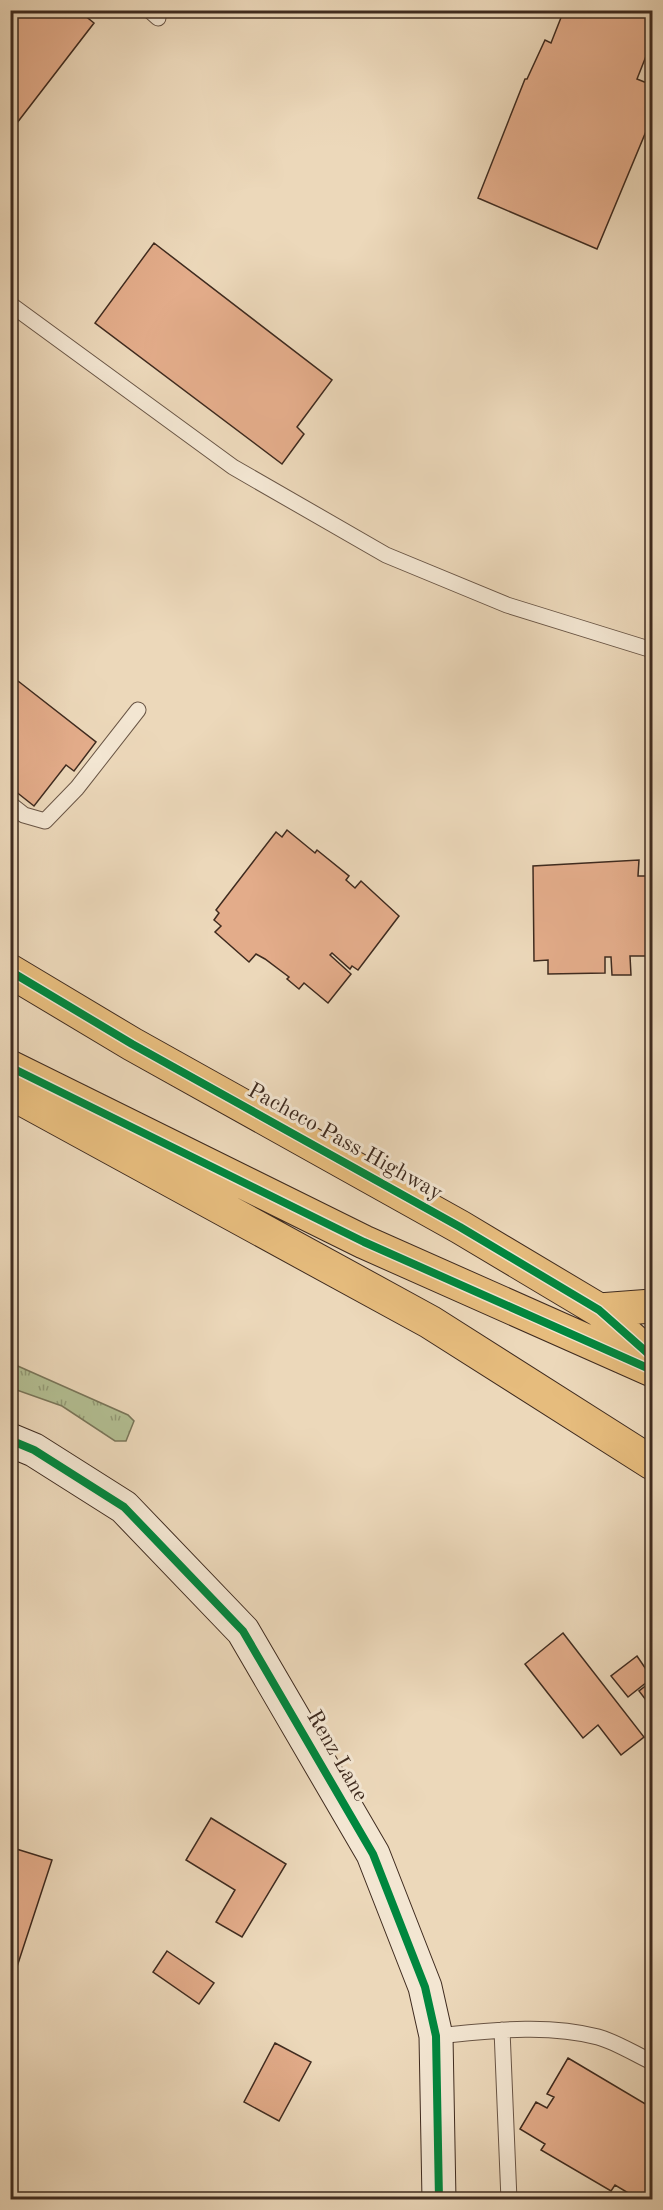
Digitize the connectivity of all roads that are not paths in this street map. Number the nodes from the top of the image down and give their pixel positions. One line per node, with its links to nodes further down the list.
1 (10, 304): 2 (lane)
2 (652, 650)
3 (138, 710): 4 (lane)
4 (10, 804)
5 (10, 970): 9 (highway, Pacheco Pass Highway)
6 (10, 1067): 11 (highway)
7 (10, 1089): 13 (highway)
8 (652, 1306): 9 (highway)
9 (600, 1311): 10 (highway, Pacheco Pass Highway)
10 (652, 1357)
11 (652, 1370)
12 (10, 1440): 15 (street, Renz Lane)
13 (652, 1463)
14 (502, 2030): 15 (lane); 16 (lane); 18 (lane)
15 (436, 2036): 17 (street, Renz Lane)
16 (652, 2062)
17 (439, 2199)
18 (509, 2199)

